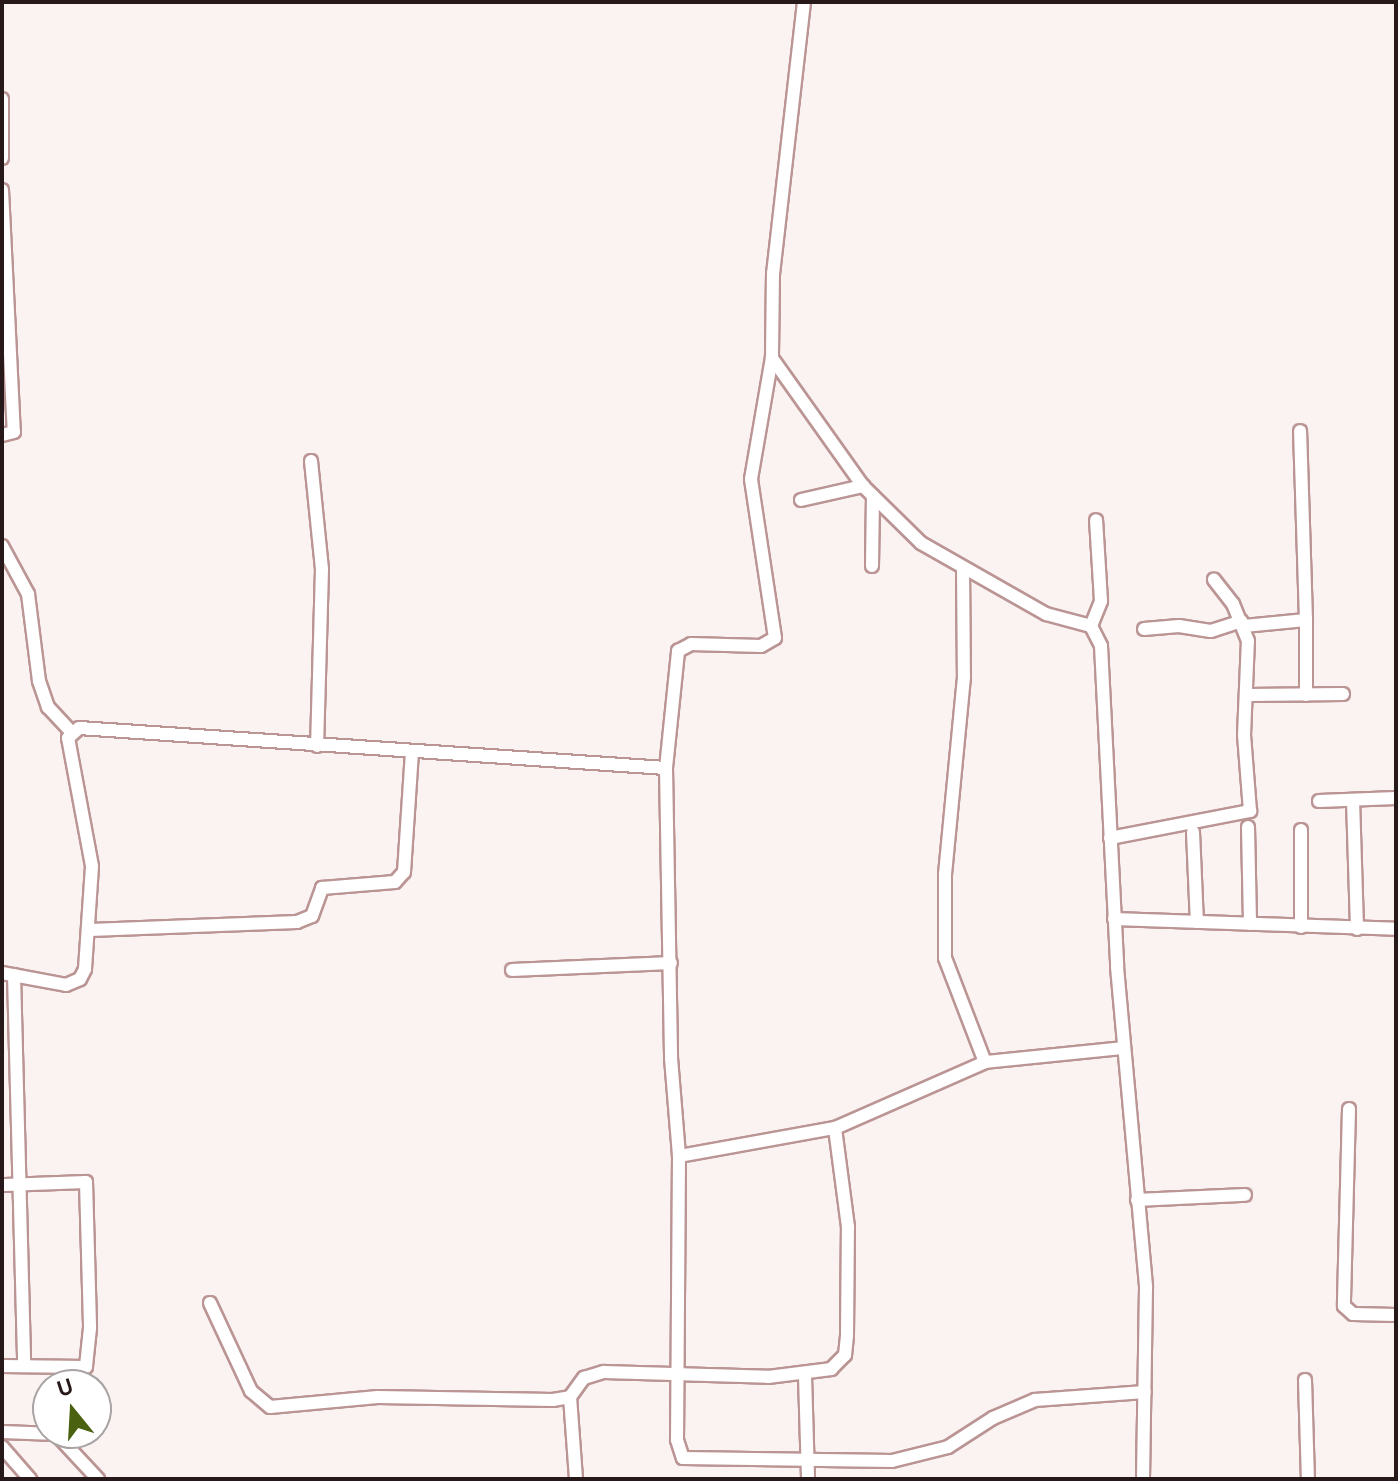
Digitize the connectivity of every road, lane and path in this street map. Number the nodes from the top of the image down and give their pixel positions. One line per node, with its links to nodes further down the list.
1 (804, 2): 5 (street)
2 (2, 99): 3 (street)
3 (2, 158)
4 (2, 190): 7 (street)
5 (772, 358): 9 (street); 27 (street)
6 (1300, 431): 17 (street)
7 (2, 435)
8 (311, 461): 25 (street)
9 (863, 486): 10 (street); 11 (street)
10 (873, 496): 14 (street); 15 (street)
11 (801, 500)
12 (1096, 520): 19 (street)
13 (2, 546): 24 (street)
14 (872, 566)
15 (963, 568): 19 (street); 46 (street)
16 (1214, 580): 18 (street)
17 (1306, 620): 18 (street); 23 (street)
18 (1242, 624): 20 (street); 22 (street)
19 (1091, 626): 34 (street)
20 (1144, 629)
21 (1343, 694): 23 (street)
22 (1248, 695): 23 (street); 34 (street)
23 (1306, 695)
24 (70, 731): 25 (street); 41 (street)
25 (317, 746): 26 (street)
26 (412, 752): 27 (street); 41 (street)
27 (666, 768): 42 (street)
28 (1396, 798): 29 (street)
29 (1353, 800): 30 (street); 39 (street)
30 (1319, 801)
31 (1248, 827): 37 (street)
32 (1301, 830): 38 (street)
33 (1193, 832): 36 (street)
34 (1110, 838): 35 (street)
35 (1114, 919): 36 (street); 45 (street)
36 (1197, 922): 37 (street)
37 (1250, 924): 38 (street)
38 (1301, 927): 39 (street)
39 (1357, 929): 40 (street)
40 (1396, 929)
41 (90, 930): 44 (street)
42 (671, 963): 43 (street); 49 (street)
43 (512, 970)
44 (8, 974): 50 (street)
45 (1123, 1048): 46 (street); 53 (street)
46 (985, 1062): 48 (street)
47 (1349, 1109): 55 (street)
48 (835, 1128): 49 (street); 59 (street)
49 (679, 1156): 58 (street)
50 (22, 1184): 51 (street); 56 (street); 56 (street)
51 (2, 1185)
52 (1245, 1195): 53 (street)
53 (1137, 1200): 61 (street)
54 (210, 1303): 62 (street)
55 (1396, 1315)
56 (24, 1365): 57 (street)
57 (2, 1366)
58 (677, 1371): 59 (street); 62 (street); 65 (street)
59 (805, 1376): 65 (street)
60 (1305, 1380): 71 (street)
61 (1145, 1392): 65 (street); 70 (street)
62 (570, 1397): 68 (street)
63 (2, 1432): 67 (street)
64 (2, 1447): 66 (street)
65 (808, 1461): 69 (street)
66 (30, 1479)
67 (98, 1479)
68 (576, 1479)
69 (808, 1479)
70 (1143, 1479)
71 (1308, 1479)

